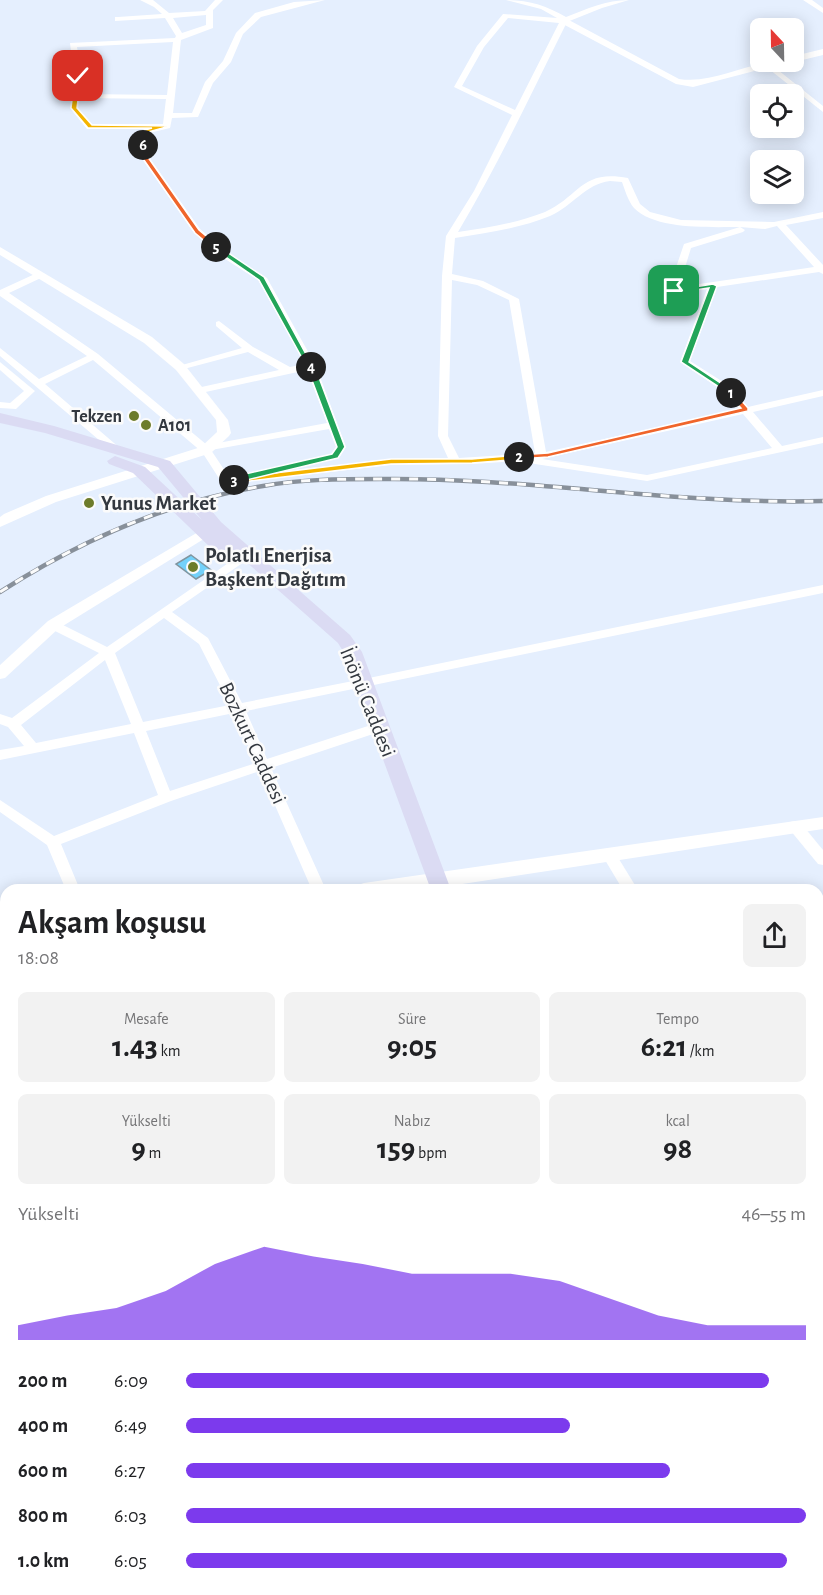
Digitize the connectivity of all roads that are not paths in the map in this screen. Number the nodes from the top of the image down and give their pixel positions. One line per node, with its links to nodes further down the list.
1 (144, 0): 9 (street)
2 (219, 0): 11 (street)
3 (321, 0): 25 (street)
4 (510, 0): 8 (street)
5 (531, 0): 8 (street)
6 (625, 0): 13 (street)
7 (807, 0): 10 (street)
8 (543, 3): 13 (street)
9 (167, 10): 11 (street); 12 (street); 14 (street)
10 (823, 11)
11 (209, 13): 14 (street)
12 (118, 19)
13 (567, 19): 19 (street); 24 (street); 24 (street)
14 (178, 38): 21 (street); 22 (street)
15 (823, 46): 16 (street)
16 (804, 51)
17 (823, 52): 18 (street)
18 (804, 57)
19 (750, 67)
20 (776, 72): 23 (street)
21 (77, 96): 22 (street); 25 (street)
22 (171, 97): 25 (street)
23 (823, 110)
24 (518, 115): 28 (street)
25 (168, 121): 40 (street)
26 (823, 215): 27 (street)
27 (776, 224): 28 (street); 30 (street); 33 (street)
28 (451, 236): 32 (street)
29 (0, 250): 31 (street)
30 (822, 270): 33 (street)
31 (40, 275): 34 (street); 41 (street)
32 (447, 276): 55 (street); 57 (street)
33 (713, 286): 47 (street)
34 (0, 293): 38 (street)
35 (219, 324): 36 (street)
36 (249, 349): 41 (street); 42 (street)
37 (0, 351): 43 (street)
38 (94, 356): 43 (street); 52 (street)
39 (0, 365): 46 (street)
40 (311, 366): 42 (street); 49 (street)
41 (180, 367): 44 (street)
42 (289, 371): 44 (street)
43 (37, 384): 53 (street)
44 (201, 390): 52 (street)
45 (823, 393): 47 (street)
46 (0, 405)
47 (746, 409): 54 (street); 55 (street)
48 (0, 418): 53 (main road)
49 (333, 425): 52 (street); 60 (street)
50 (0, 430): 59 (main road, İnönü Caddesi)
51 (823, 440): 54 (street)
52 (208, 448): 58 (street); 60 (street)
53 (116, 449): 58 (main road)
54 (779, 449): 56 (street)
55 (541, 454): 56 (street)
56 (512, 458): 57 (street)
57 (455, 461): 60 (street)
58 (164, 464): 59 (street); 62 (main road, İnönü Caddesi)
59 (139, 470): 61 (street); 62 (main road, İnönü Caddesi)
60 (226, 481)
61 (0, 523)
62 (209, 529): 63 (main road, İnönü Caddesi); 66 (street); 69 (main road, İnönü Caddesi)
63 (237, 561): 65 (street); 69 (main road, İnönü Caddesi)
64 (823, 589): 69 (street)
65 (165, 613): 67 (street); 70 (street, Bozkurt Caddesi)
66 (53, 625): 67 (street); 68 (street)
67 (108, 652): 71 (street); 72 (street)
68 (0, 674)
69 (359, 684): 70 (street); 73 (main road, İnönü Caddesi); 86 (main road, İnönü Caddesi)
70 (238, 708): 72 (street); 76 (street, Bozkurt Caddesi)
71 (6, 721): 74 (street)
72 (138, 728): 74 (street); 77 (street)
73 (372, 730): 76 (street); 87 (main road, İnönü Caddesi)
74 (33, 748): 75 (street)
75 (0, 755)
76 (265, 765): 77 (street); 85 (street, Bozkurt Caddesi)
77 (166, 797): 81 (street)
78 (0, 805): 81 (street)
79 (823, 823): 80 (street)
80 (795, 826): 82 (street); 83 (street)
81 (53, 842): 84 (street)
82 (609, 855): 88 (street); 89 (street)
83 (823, 860)
84 (70, 884)
85 (316, 884)
86 (431, 884)
87 (431, 884)
88 (443, 884)
89 (627, 884)

